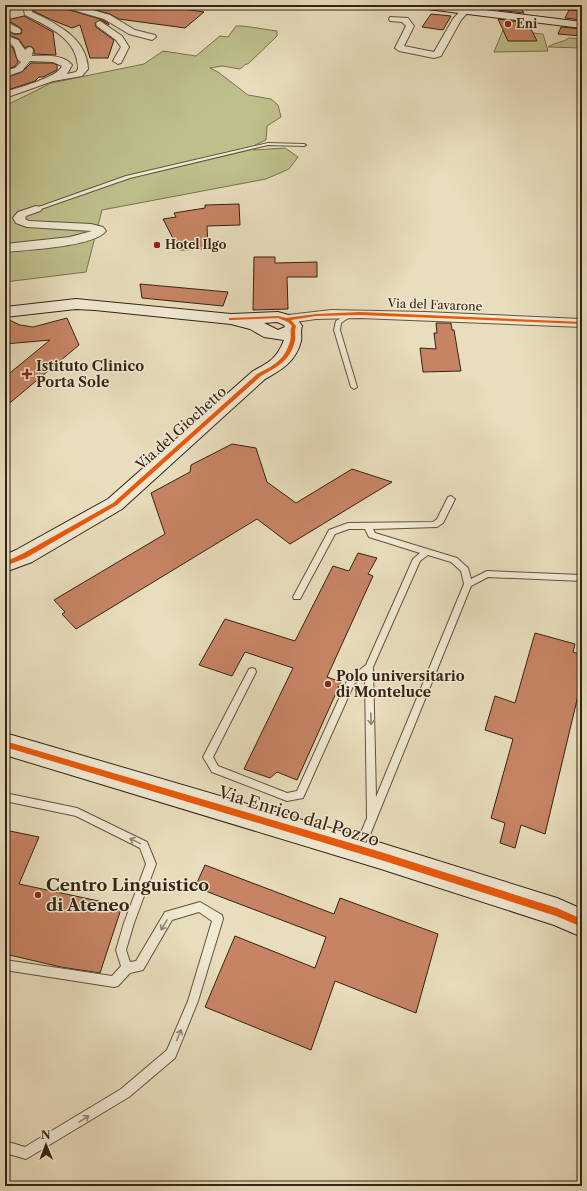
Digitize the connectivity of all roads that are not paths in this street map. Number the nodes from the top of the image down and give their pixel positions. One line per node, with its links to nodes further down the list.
1 (27, 5): 17 (street)
2 (66, 5): 11 (street); 15 (street)
3 (419, 5): 6 (street)
4 (555, 5): 5 (street)
5 (582, 8)
6 (465, 11): 7 (street); 9 (street)
7 (394, 19)
8 (5, 24): 10 (street)
9 (582, 25)
10 (17, 31)
11 (152, 37)
12 (5, 38): 14 (street)
13 (30, 43): 14 (street)
14 (29, 59): 16 (street); 17 (street)
15 (118, 61)
16 (5, 74)
17 (49, 80): 18 (street)
18 (5, 95)
19 (304, 145): 20 (lane)
20 (36, 209): 21 (street)
21 (5, 248)
22 (5, 312): 25 (street)
23 (351, 314): 24 (street, Via del Favarone); 25 (street, Via del Favarone); 26 (lane)
24 (582, 323)
25 (278, 326): 30 (street, Via del Giochetto)
26 (354, 387)
27 (450, 499): 28 (lane)
28 (368, 526): 29 (lane); 33 (lane)
29 (427, 552): 32 (lane); 34 (lane)
30 (5, 564)
31 (582, 578): 32 (lane)
32 (468, 584): 38 (lane)
33 (297, 597)
34 (369, 666): 35 (lane); 38 (lane, one-way to 38)
35 (252, 672)
36 (5, 744): 39 (street, Via Enrico dal Pozzo)
37 (5, 797): 42 (lane, one-way to 37)
38 (371, 820): 39 (lane)
39 (359, 849): 40 (street, Via Enrico dal Pozzo)
40 (582, 922)
41 (5, 965): 42 (lane)
42 (127, 968): 43 (lane, one-way to 42)
43 (5, 1147)

